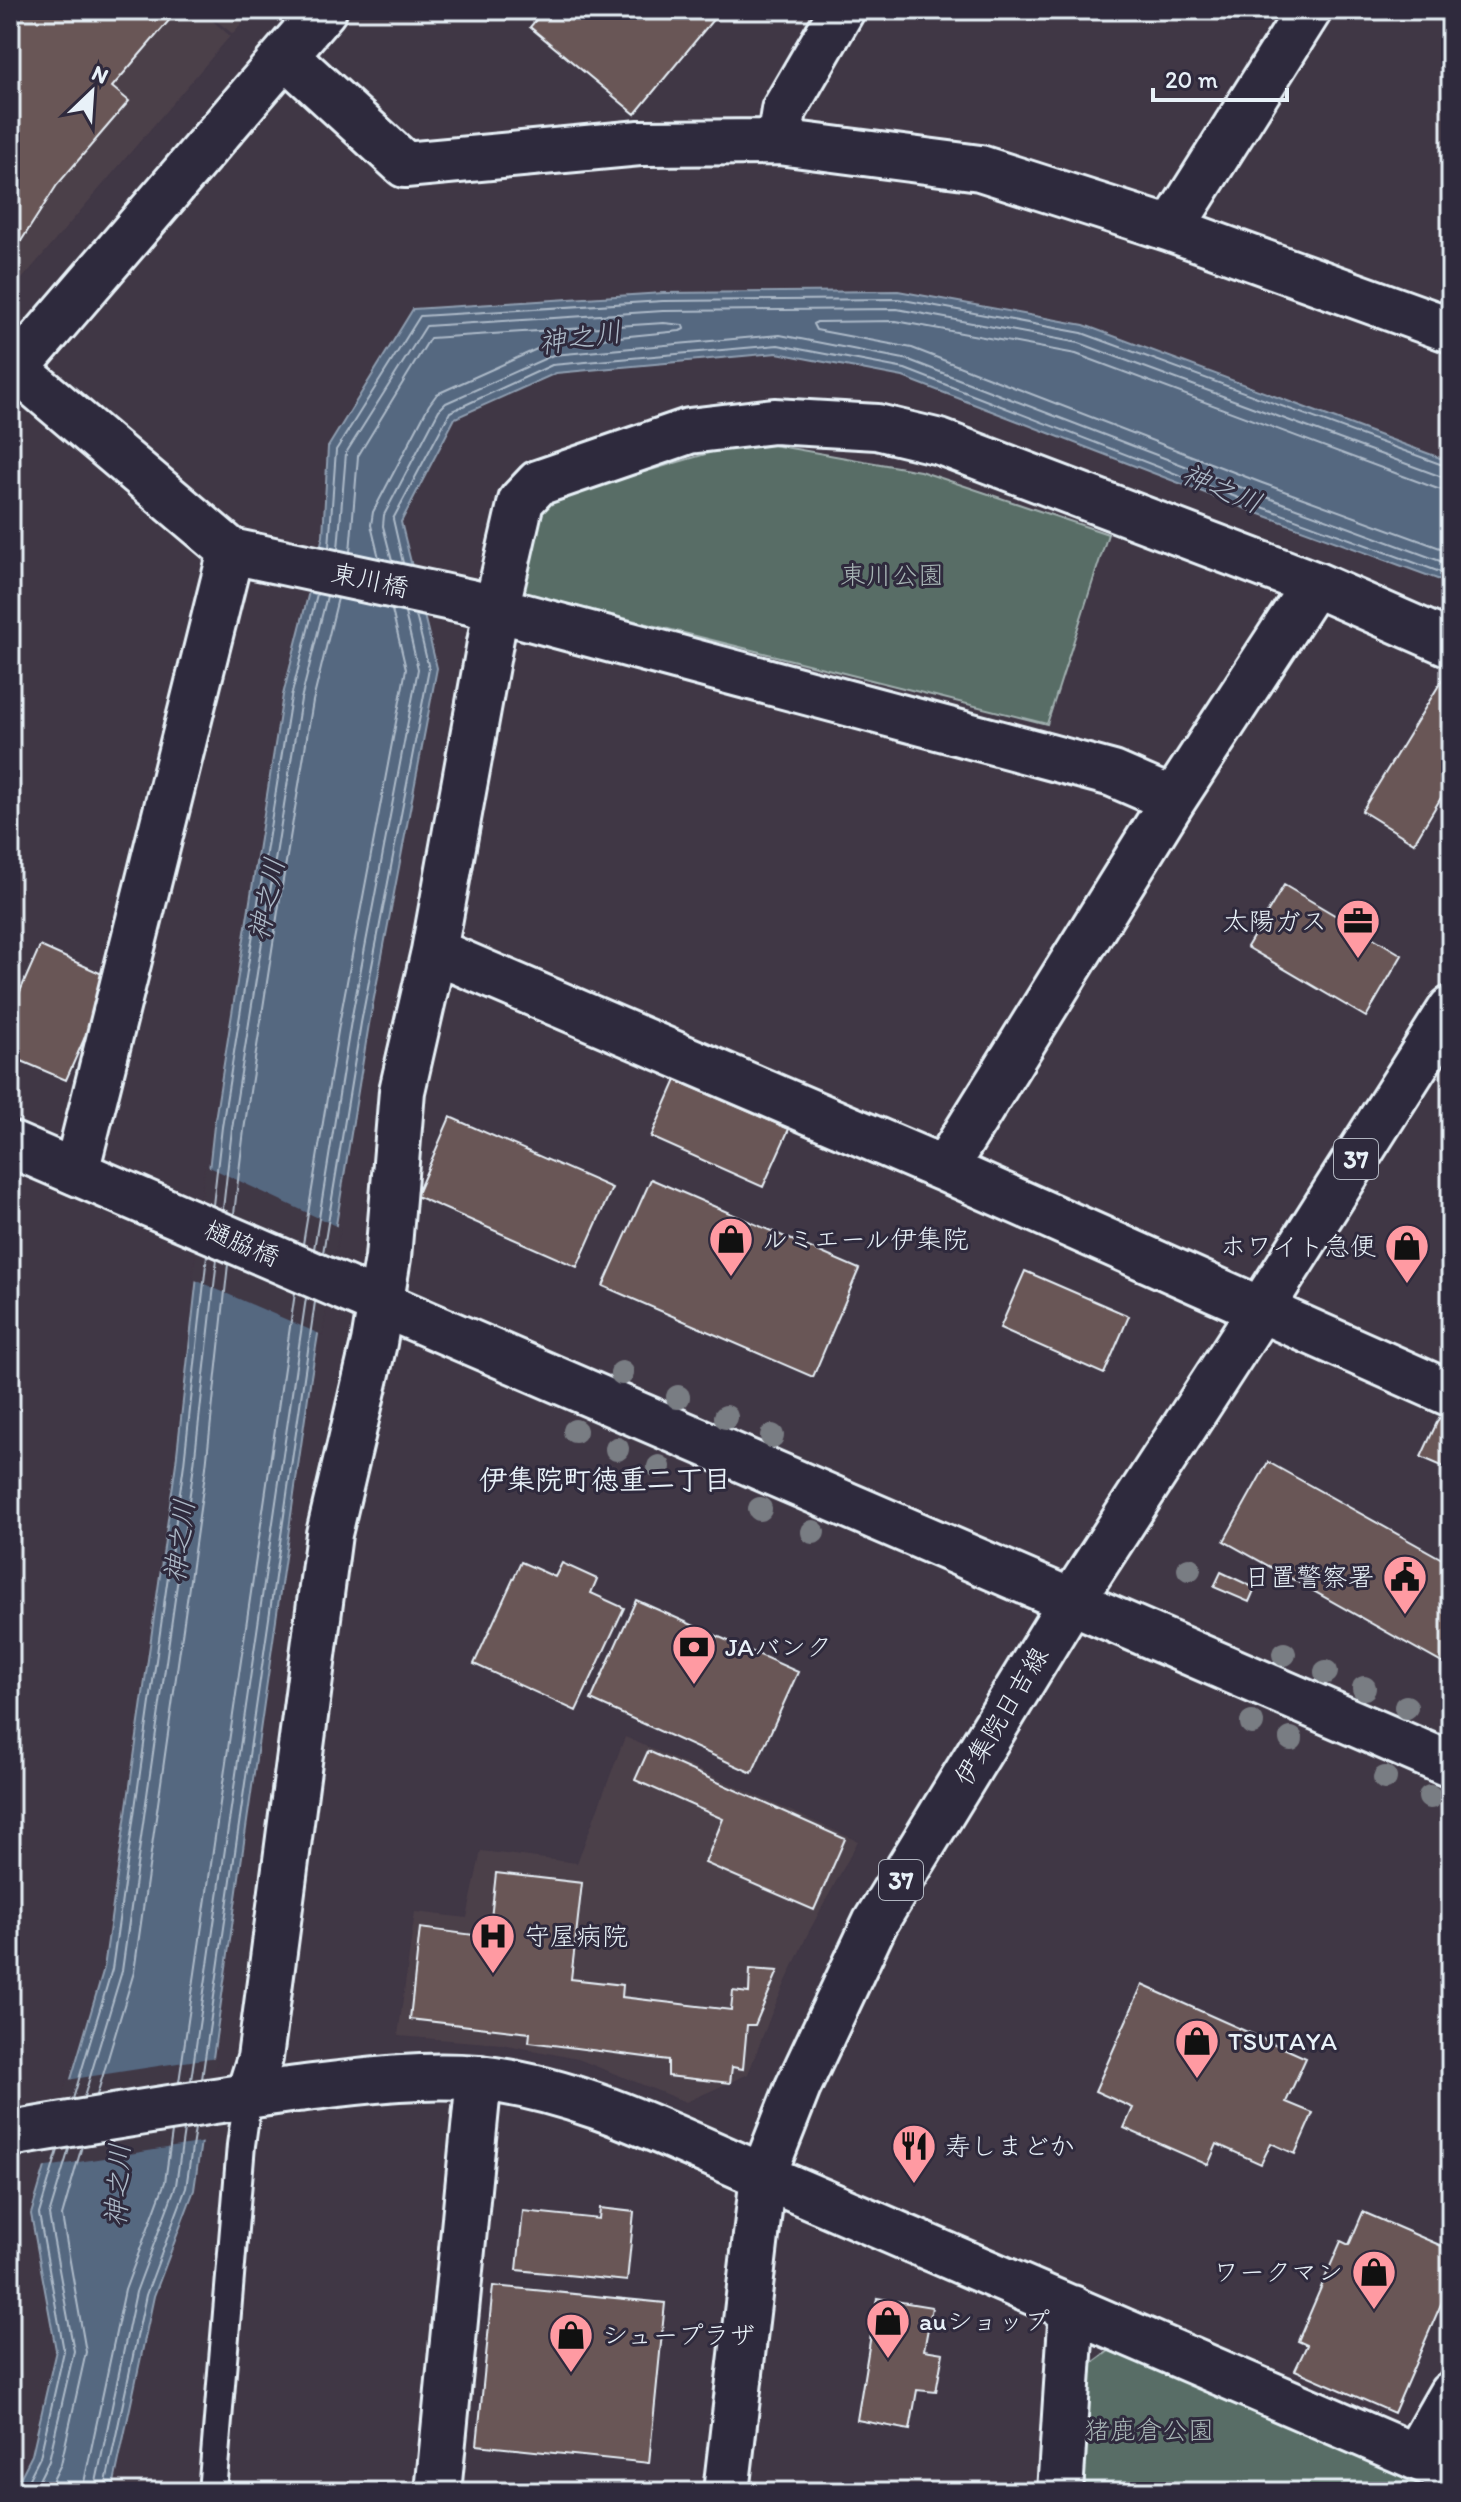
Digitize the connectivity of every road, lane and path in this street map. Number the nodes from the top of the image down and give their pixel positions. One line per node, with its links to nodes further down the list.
1 (324, 10): 4 (street)
2 (842, 10): 5 (street)
3 (1309, 10): 6 (street)
4 (286, 56): 5 (street); 8 (street)
5 (779, 142): 6 (street)
6 (1171, 229): 7 (street)
7 (1451, 330)
8 (13, 372): 9 (street)
9 (250, 555): 11 (street, 東川橋); 18 (street)
10 (1314, 584): 11 (street); 12 (street); 13 (street)
11 (483, 606): 13 (street, 東川橋); 14 (street)
12 (1451, 644)
13 (1173, 800): 17 (street)
14 (434, 951): 17 (street); 19 (street)
15 (1451, 1009): 20 (street, 伊集院日吉線 / 37)
16 (10, 1144): 18 (street, 樋脇橋)
17 (944, 1169): 20 (street)
18 (76, 1172): 19 (street, 樋脇橋)
19 (366, 1296): 22 (street, 樋脇橋); 25 (street)
20 (1261, 1309): 21 (street); 22 (street, 伊集院日吉線 / 37)
21 (1451, 1394)
22 (1071, 1602): 23 (street, 樋脇橋); 27 (street, 伊集院日吉線 / 37)
23 (1451, 1765)
24 (479, 2078): 25 (street); 27 (street); 32 (street)
25 (239, 2097): 26 (street); 31 (lane)
26 (10, 2134)
27 (763, 2176): 28 (street); 33 (street, 伊集院日吉線 / 37)
28 (1072, 2308): 30 (street); 34 (street)
29 (1451, 2394): 30 (street)
30 (1433, 2465)
31 (212, 2492)
32 (438, 2492)
33 (726, 2492)
34 (1060, 2492)

